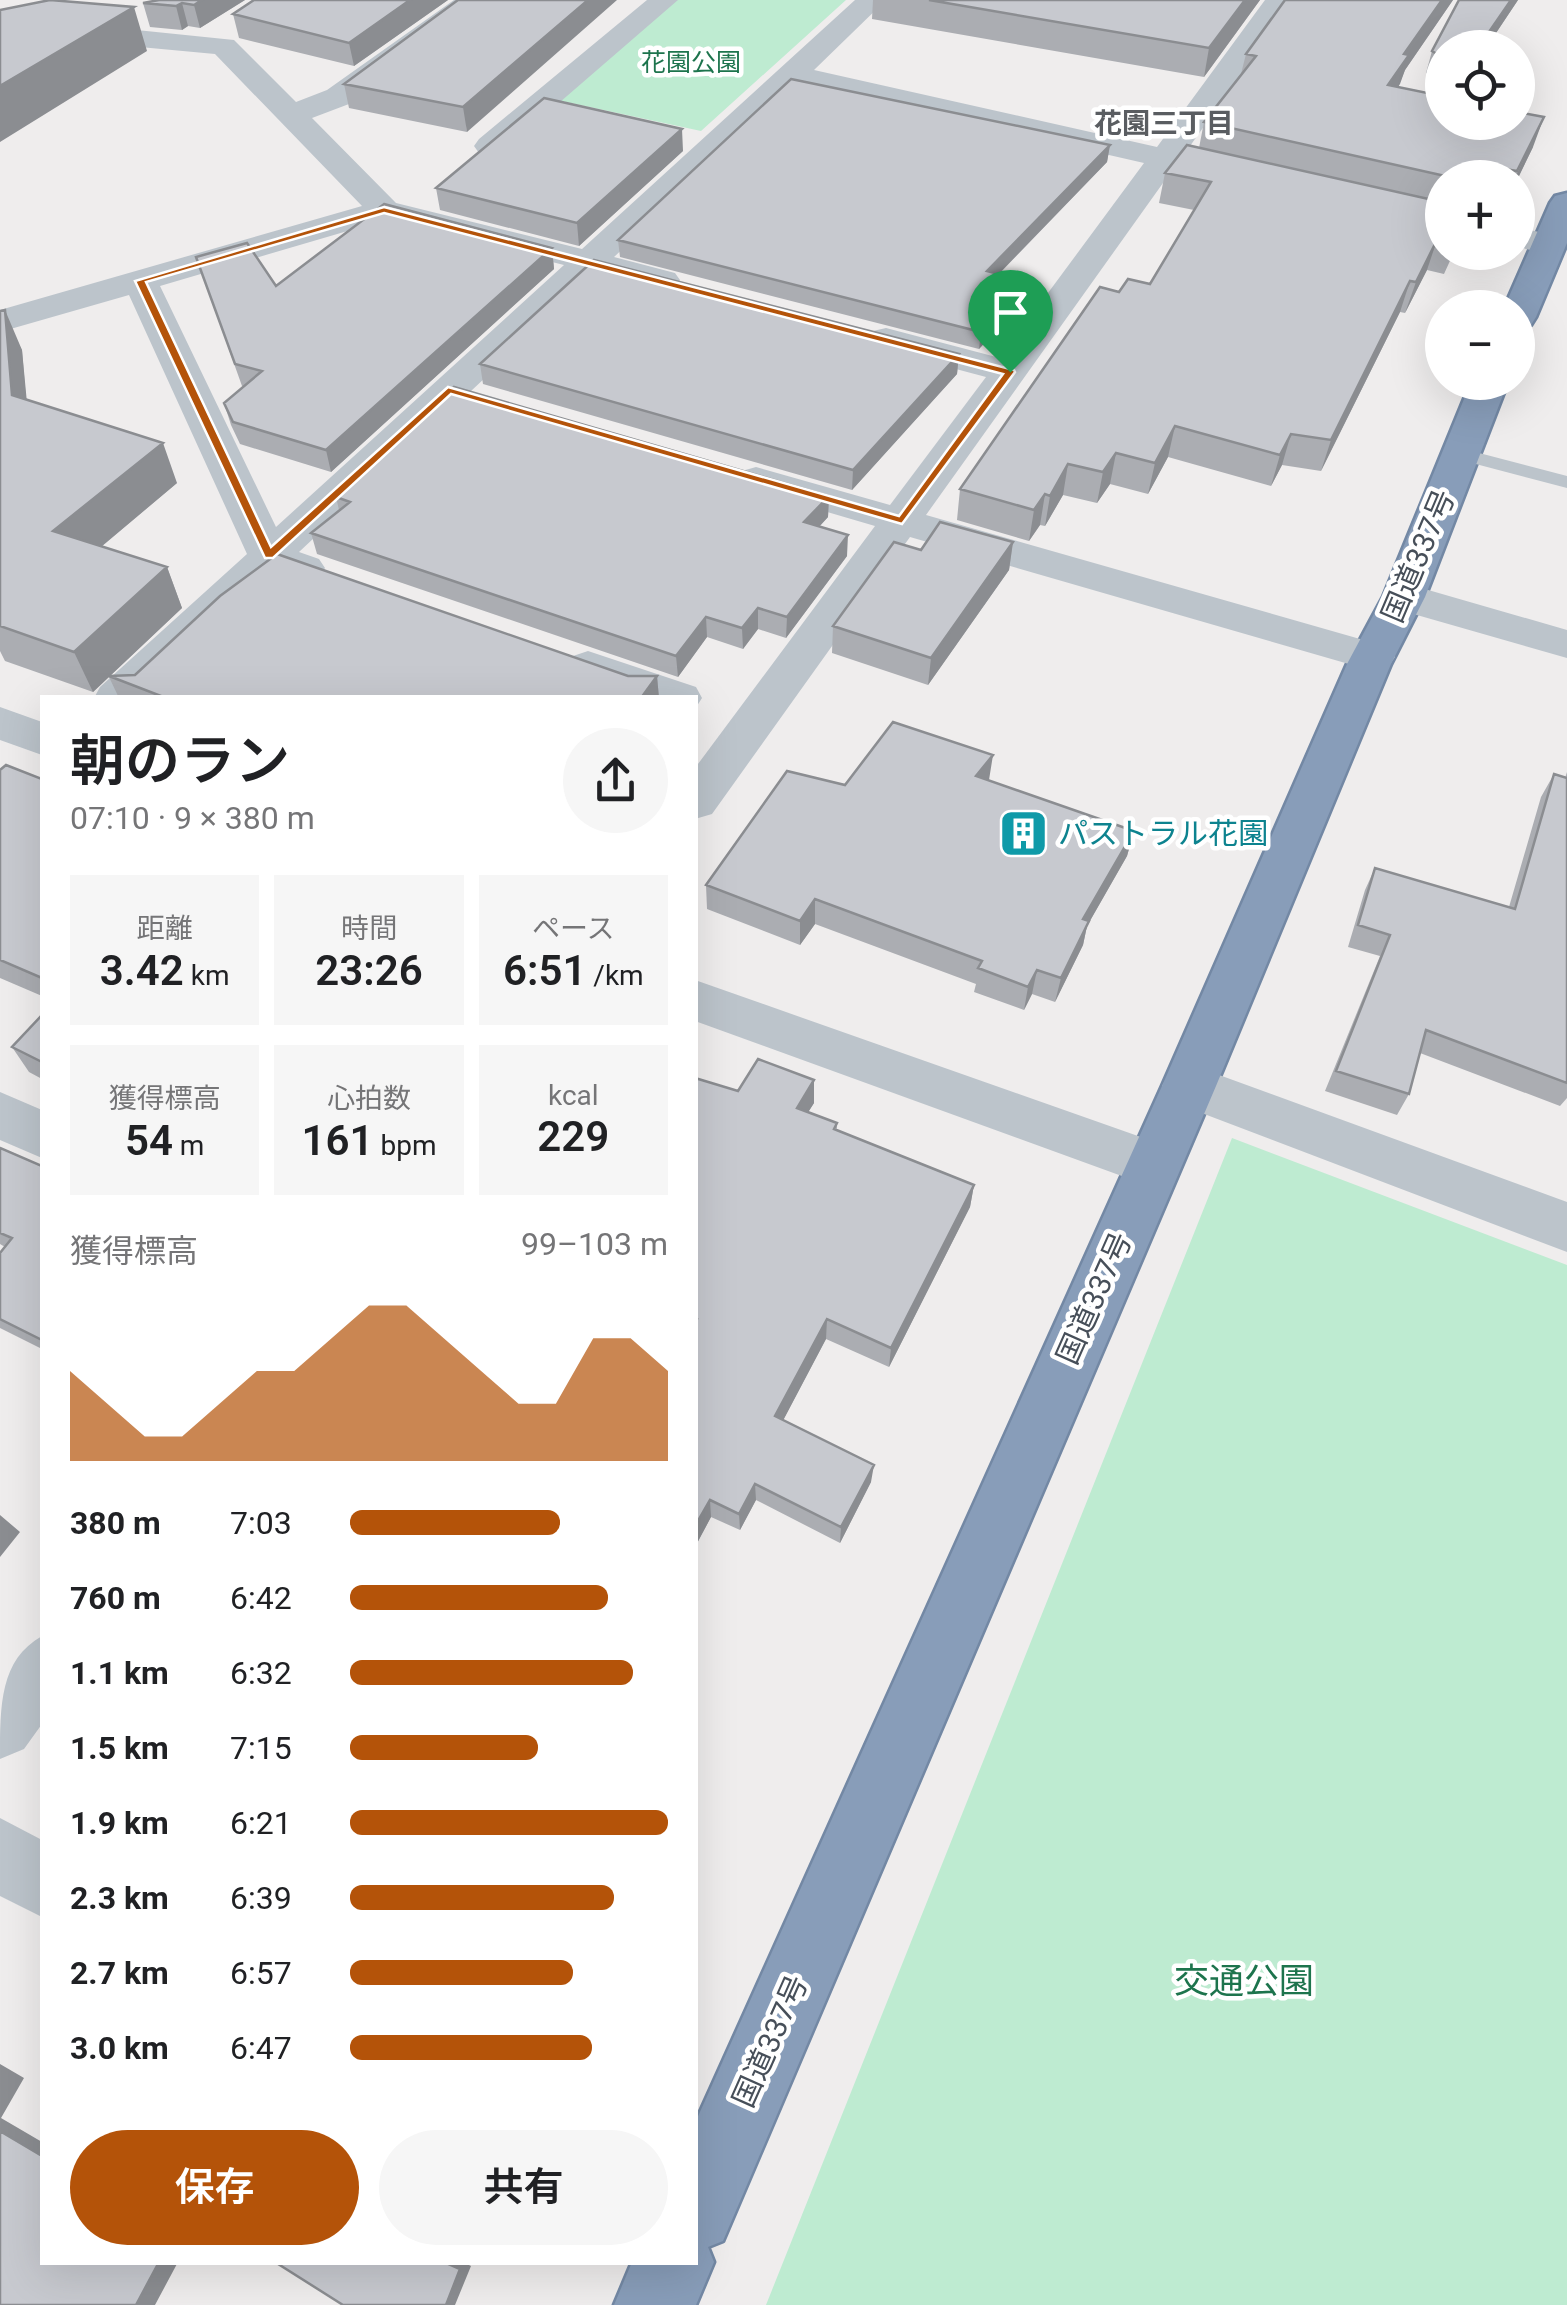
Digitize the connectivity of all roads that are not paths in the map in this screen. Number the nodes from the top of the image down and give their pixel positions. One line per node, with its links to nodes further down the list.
1 (22, 0): 6 (street)
2 (472, 0): 13 (street)
3 (664, 0): 11 (street)
4 (872, 0): 10 (street)
5 (1280, 0): 16 (street)
6 (0, 13)
7 (244, 18): 9 (street)
8 (0, 25): 9 (street)
9 (203, 44): 13 (street)
10 (792, 74): 15 (street); 16 (street)
11 (539, 105): 12 (street); 17 (street)
12 (578, 114)
13 (291, 115): 21 (street)
14 (675, 136): 15 (street)
15 (714, 145): 23 (street)
16 (1165, 158): 18 (street); 29 (street)
17 (466, 167)
18 (1221, 170)
19 (437, 191): 21 (street)
20 (1567, 203): 22 (highway)
21 (396, 213): 23 (street); 24 (street)
22 (1544, 243): 25 (highway)
23 (589, 260): 26 (street); 35 (street)
24 (140, 281): 27 (street); 35 (street)
25 (1527, 290)
26 (704, 291)
27 (0, 321)
28 (857, 332): 29 (street)
29 (1010, 372): 34 (street)
30 (1482, 400): 31 (highway, 国道337号)
31 (1460, 454): 33 (lane); 37 (highway, 国道337号)
32 (713, 466): 34 (street)
33 (1567, 482)
34 (902, 521): 40 (street); 45 (street)
35 (269, 556): 36 (street); 41 (street)
36 (344, 582)
37 (1404, 597): 38 (street); 40 (highway, 国道337号)
38 (1567, 644)
39 (549, 652): 42 (street)
40 (1372, 657): 49 (highway, 国道337号)
41 (119, 695)
42 (671, 695)
43 (698, 704): 45 (street)
44 (0, 722): 46 (street)
45 (752, 722): 47 (street)
46 (40, 738)
47 (698, 798)
48 (698, 1001): 52 (street)
49 (1188, 1086): 52 (highway, 国道337号); 53 (street)
50 (0, 1114): 51 (street)
51 (40, 1134)
52 (1152, 1164): 58 (highway, 国道337号)
53 (1567, 1227)
54 (40, 1672): 55 (street)
55 (0, 1725)
56 (0, 1854): 57 (street)
57 (40, 1880)
58 (698, 2193)

